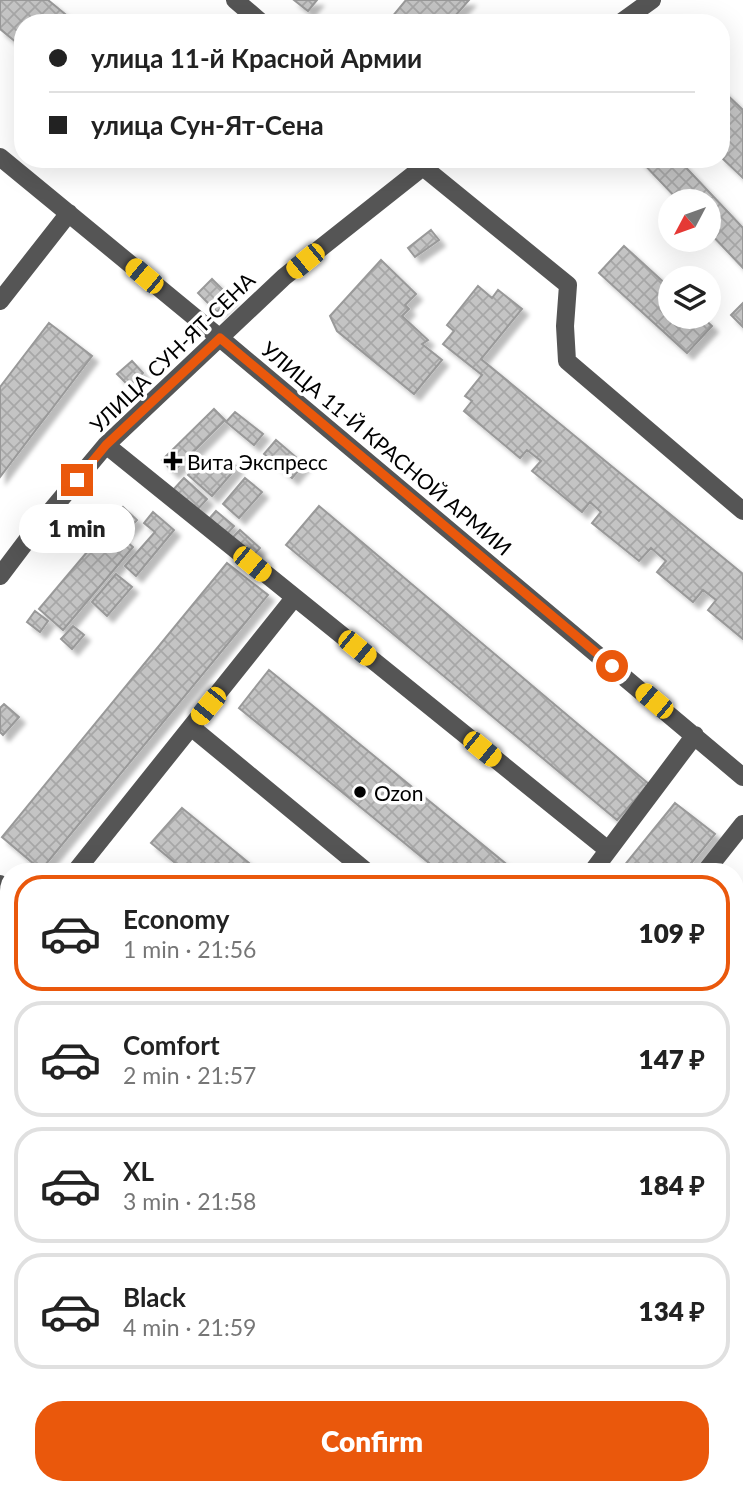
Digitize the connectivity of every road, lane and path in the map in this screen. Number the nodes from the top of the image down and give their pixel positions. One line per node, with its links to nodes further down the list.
1 (234, 0): 3 (street)
2 (652, 0): 4 (street)
3 (251, 14)
4 (633, 14)
5 (0, 157): 8 (street, УЛИЦА 11-Й КРАСНОЙ АРМИИ)
6 (422, 168): 10 (street, УЛИЦА СУН-ЯТ-СЕНА)
7 (434, 168): 12 (street)
8 (69, 213): 9 (street); 10 (street, УЛИЦА 11-Й КРАСНОЙ АРМИИ)
9 (0, 301)
10 (220, 338): 11 (street, УЛИЦА СУН-ЯТ-СЕНА); 16 (street, УЛИЦА 11-Й КРАСНОЙ АРМИИ)
11 (106, 445): 13 (street, УЛИЦА СУН-ЯТ-СЕНА); 14 (street)
12 (743, 511)
13 (0, 576)
14 (294, 598): 15 (street); 19 (street)
15 (191, 727): 20 (street); 21 (street)
16 (695, 735): 17 (street, УЛИЦА 11-Й КРАСНОЙ АРМИИ); 19 (street)
17 (743, 777)
18 (743, 824): 23 (street)
19 (608, 850): 22 (street)
20 (82, 863)
21 (356, 863)
22 (599, 863)
23 (712, 863)

